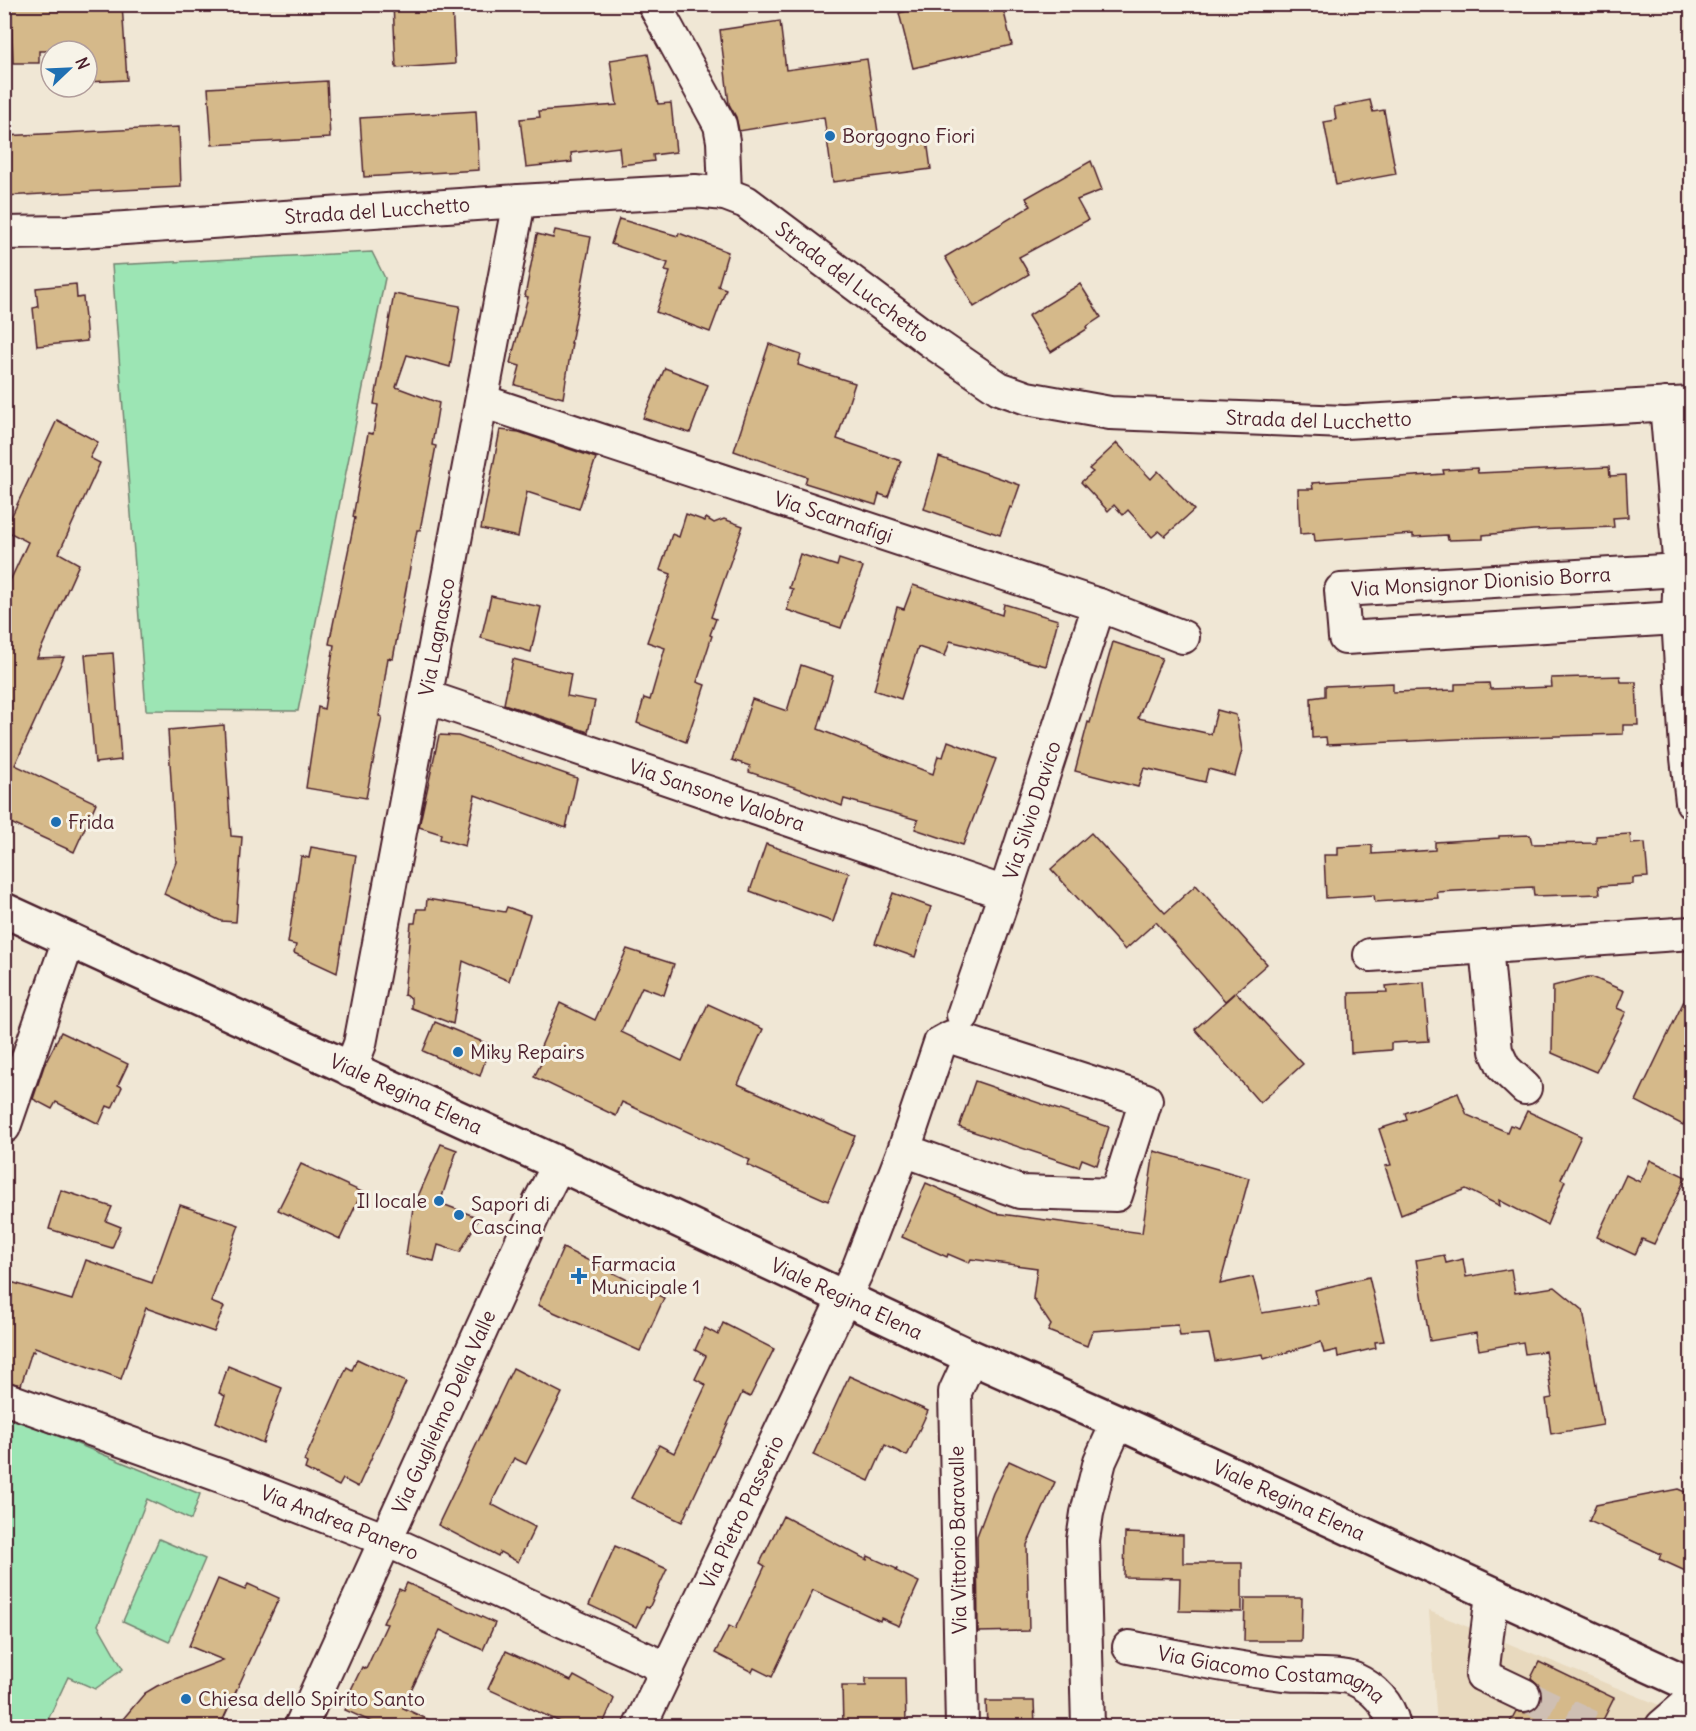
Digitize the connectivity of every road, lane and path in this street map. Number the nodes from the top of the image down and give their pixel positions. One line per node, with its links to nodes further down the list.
1 (654, 4): 2 (street)
2 (724, 194): 3 (street, Strada del Lucchetto); 6 (street, Strada del Lucchetto)
3 (519, 201): 4 (street, Strada del Lucchetto); 5 (street, Via Lagnasco)
4 (4, 233)
5 (482, 401): 8 (street, Via Scarnafigi); 11 (street, Via Lagnasco)
6 (1679, 404): 7 (street)
7 (1683, 577): 9 (street); 9 (street, Via Monsignor Dionisio Borra)
8 (1099, 605): 10 (street, Via Scarnafigi); 14 (street, Via Silvio Davico)
9 (1678, 618): 12 (street)
10 (1184, 637)
11 (427, 697): 14 (street, Via Sansone Valobra); 21 (street, Via Lagnasco)
12 (1689, 749): 13 (street)
13 (1692, 802)
14 (1005, 893): 20 (street, Via Silvio Davico)
15 (4, 910): 17 (main road, Viale Regina Elena)
16 (1692, 933): 18 (street)
17 (69, 939): 21 (main road, Viale Regina Elena); 23 (street)
18 (1486, 947): 19 (street); 22 (street)
19 (1370, 955)
20 (963, 1015)
21 (350, 1070): 25 (main road, Viale Regina Elena)
22 (1525, 1088)
23 (4, 1127)
24 (904, 1150): 24 (street, Via Pietro Passerio); 26 (street, Via Pietro Passerio)
25 (559, 1164): 26 (main road, Viale Regina Elena); 30 (street, Via Guglielmo Della Valle)
26 (843, 1297): 27 (main road, Viale Regina Elena); 33 (street, Via Pietro Passerio)
27 (971, 1357): 29 (main road, Viale Regina Elena); 39 (street, Via Vittorio Baravalle)
28 (4, 1398): 30 (street, Via Andrea Panero)
29 (1118, 1422): 31 (main road, Viale Regina Elena); 40 (street)
30 (386, 1540): 33 (street, Via Andrea Panero); 37 (street, Via Guglielmo Della Valle)
31 (1492, 1594): 34 (main road, Viale Regina Elena); 35 (street)
32 (1129, 1647): 41 (street, Via Giacomo Costamagna)
33 (668, 1670): 38 (street, Via Pietro Passerio)
34 (1692, 1685)
35 (1524, 1695)
36 (1692, 1700): 42 (street)
37 (301, 1726)
38 (640, 1726)
39 (962, 1726)
40 (1088, 1726)
41 (1394, 1726)
42 (1662, 1726)

